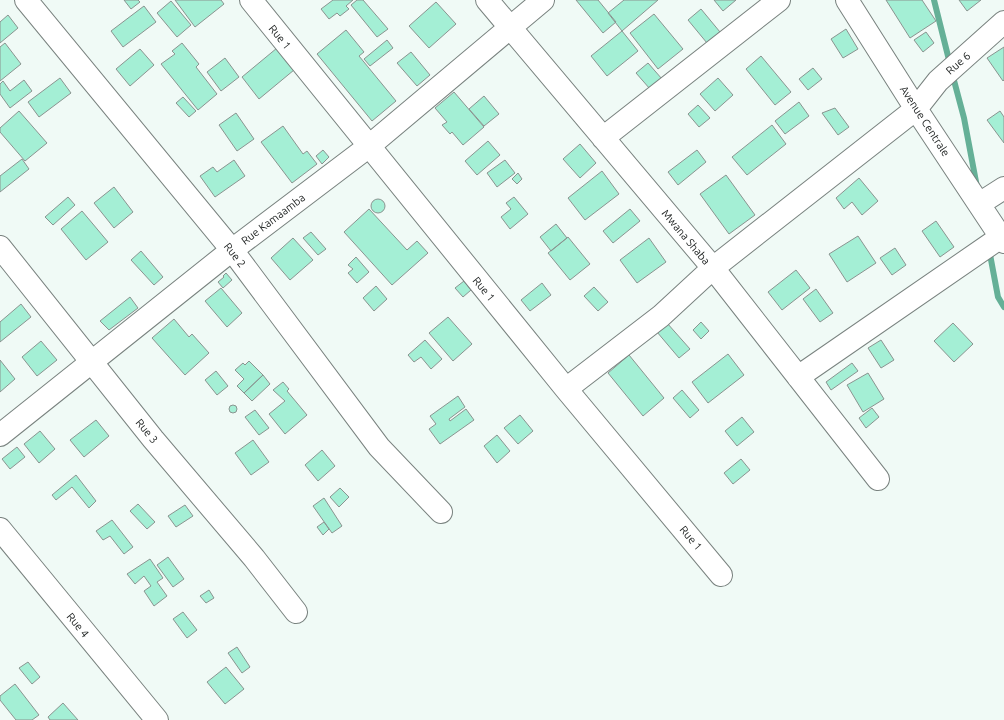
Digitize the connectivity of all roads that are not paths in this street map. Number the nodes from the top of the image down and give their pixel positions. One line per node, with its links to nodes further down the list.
1 (26, 0): 16 (street, Rue 2)
2 (251, 0): 11 (street, Rue 1)
3 (487, 0): 8 (street, Mwana Shaba)
4 (543, 0): 8 (street, Rue Kamaamba)
5 (779, 0): 10 (street)
6 (847, 0): 9 (street, Avenue Centrale)
7 (1004, 22): 9 (street, Rue 6)
8 (509, 27): 10 (street, Mwana Shaba); 11 (street, Rue Kamaamba)
9 (916, 109): 13 (street, Avenue Centrale); 17 (street, Rue 6)
10 (603, 138): 17 (street, Mwana Shaba)
11 (368, 147): 16 (street, Rue Kamaamba); 20 (street, Rue 1)
12 (1004, 188): 13 (street)
13 (979, 204): 14 (street, Avenue Centrale)
14 (1002, 240): 19 (street)
15 (0, 247): 18 (street, Rue 3)
16 (232, 250): 18 (street, Rue Kamaamba); 23 (street, Rue 2)
17 (713, 268): 19 (street, Mwana Shaba); 20 (street, Rue 6)
18 (92, 362): 21 (street, Rue Kamaamba); 26 (street, Rue 3)
19 (798, 377): 22 (street, Mwana Shaba)
20 (566, 389): 25 (street, Rue 1)
21 (0, 435)
22 (878, 479)
23 (441, 512)
24 (0, 529): 27 (street, Rue 4)
25 (721, 575)
26 (296, 612)
27 (157, 720)

